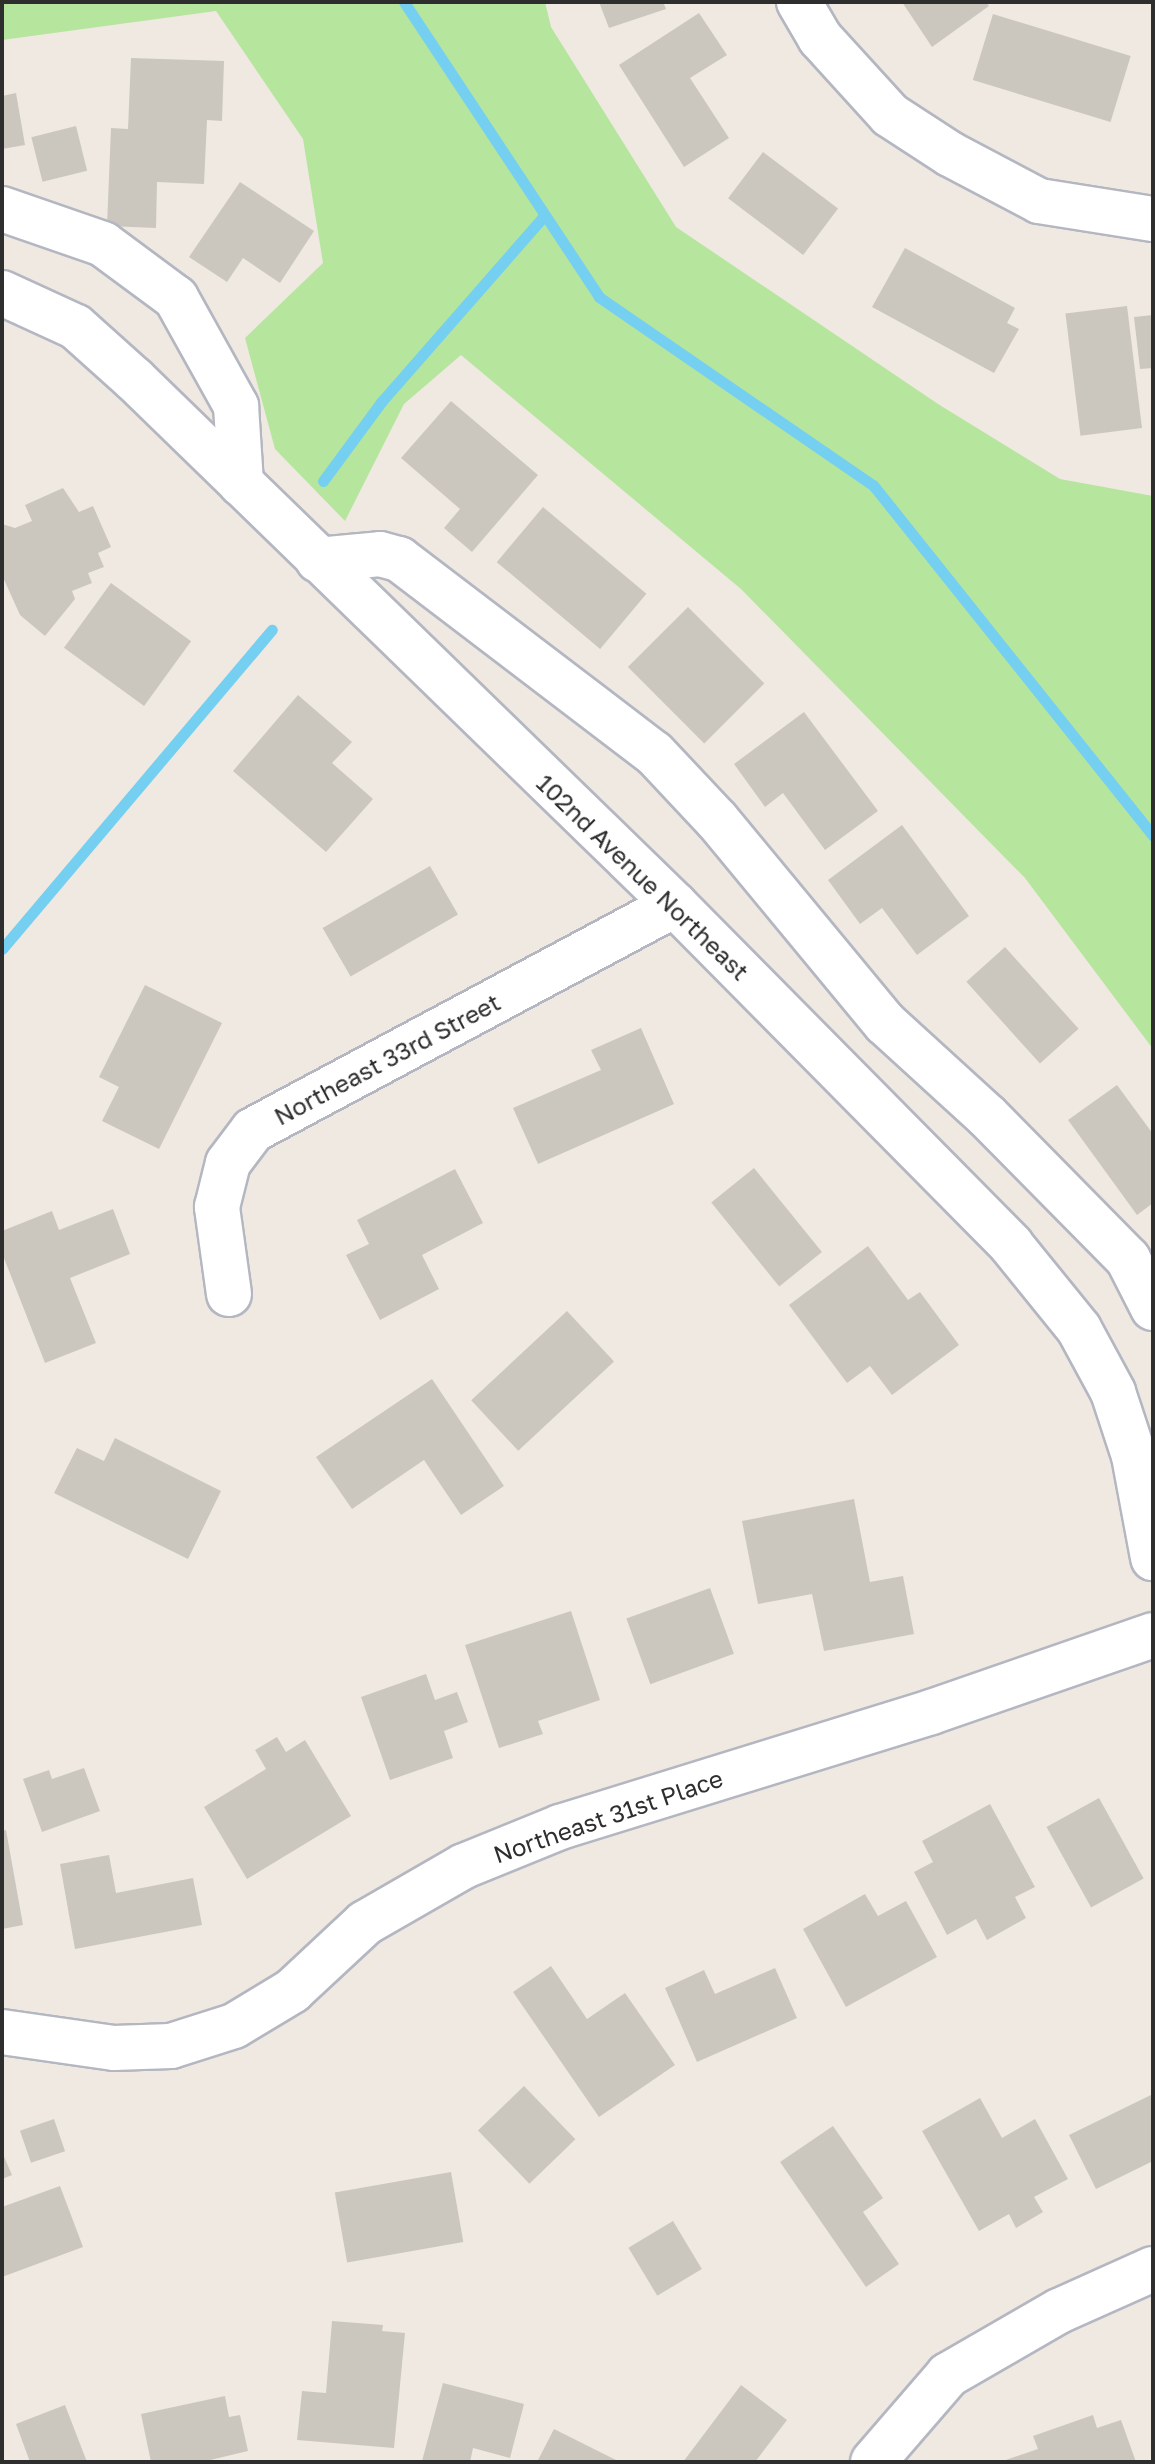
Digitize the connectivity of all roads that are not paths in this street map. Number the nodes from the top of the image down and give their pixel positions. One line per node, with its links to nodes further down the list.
1 (799, 2): 3 (street)
2 (2, 209): 5 (street)
3 (1153, 219)
4 (2, 293): 5 (street, 102nd Avenue Northeast)
5 (241, 484): 6 (street, 102nd Avenue Northeast)
6 (318, 560): 7 (street, 102nd Avenue Northeast); 9 (street)
7 (675, 905): 8 (street, Northeast 33rd Street); 10 (street, 102nd Avenue Northeast)
8 (229, 1294)
9 (1153, 1308)
10 (1148, 1498): 11 (street, 102nd Avenue Northeast)
11 (1153, 1558)
12 (1153, 1635): 13 (street, Northeast 31st Place)
13 (2, 2032)
14 (1153, 2269): 15 (street)
15 (873, 2462)

